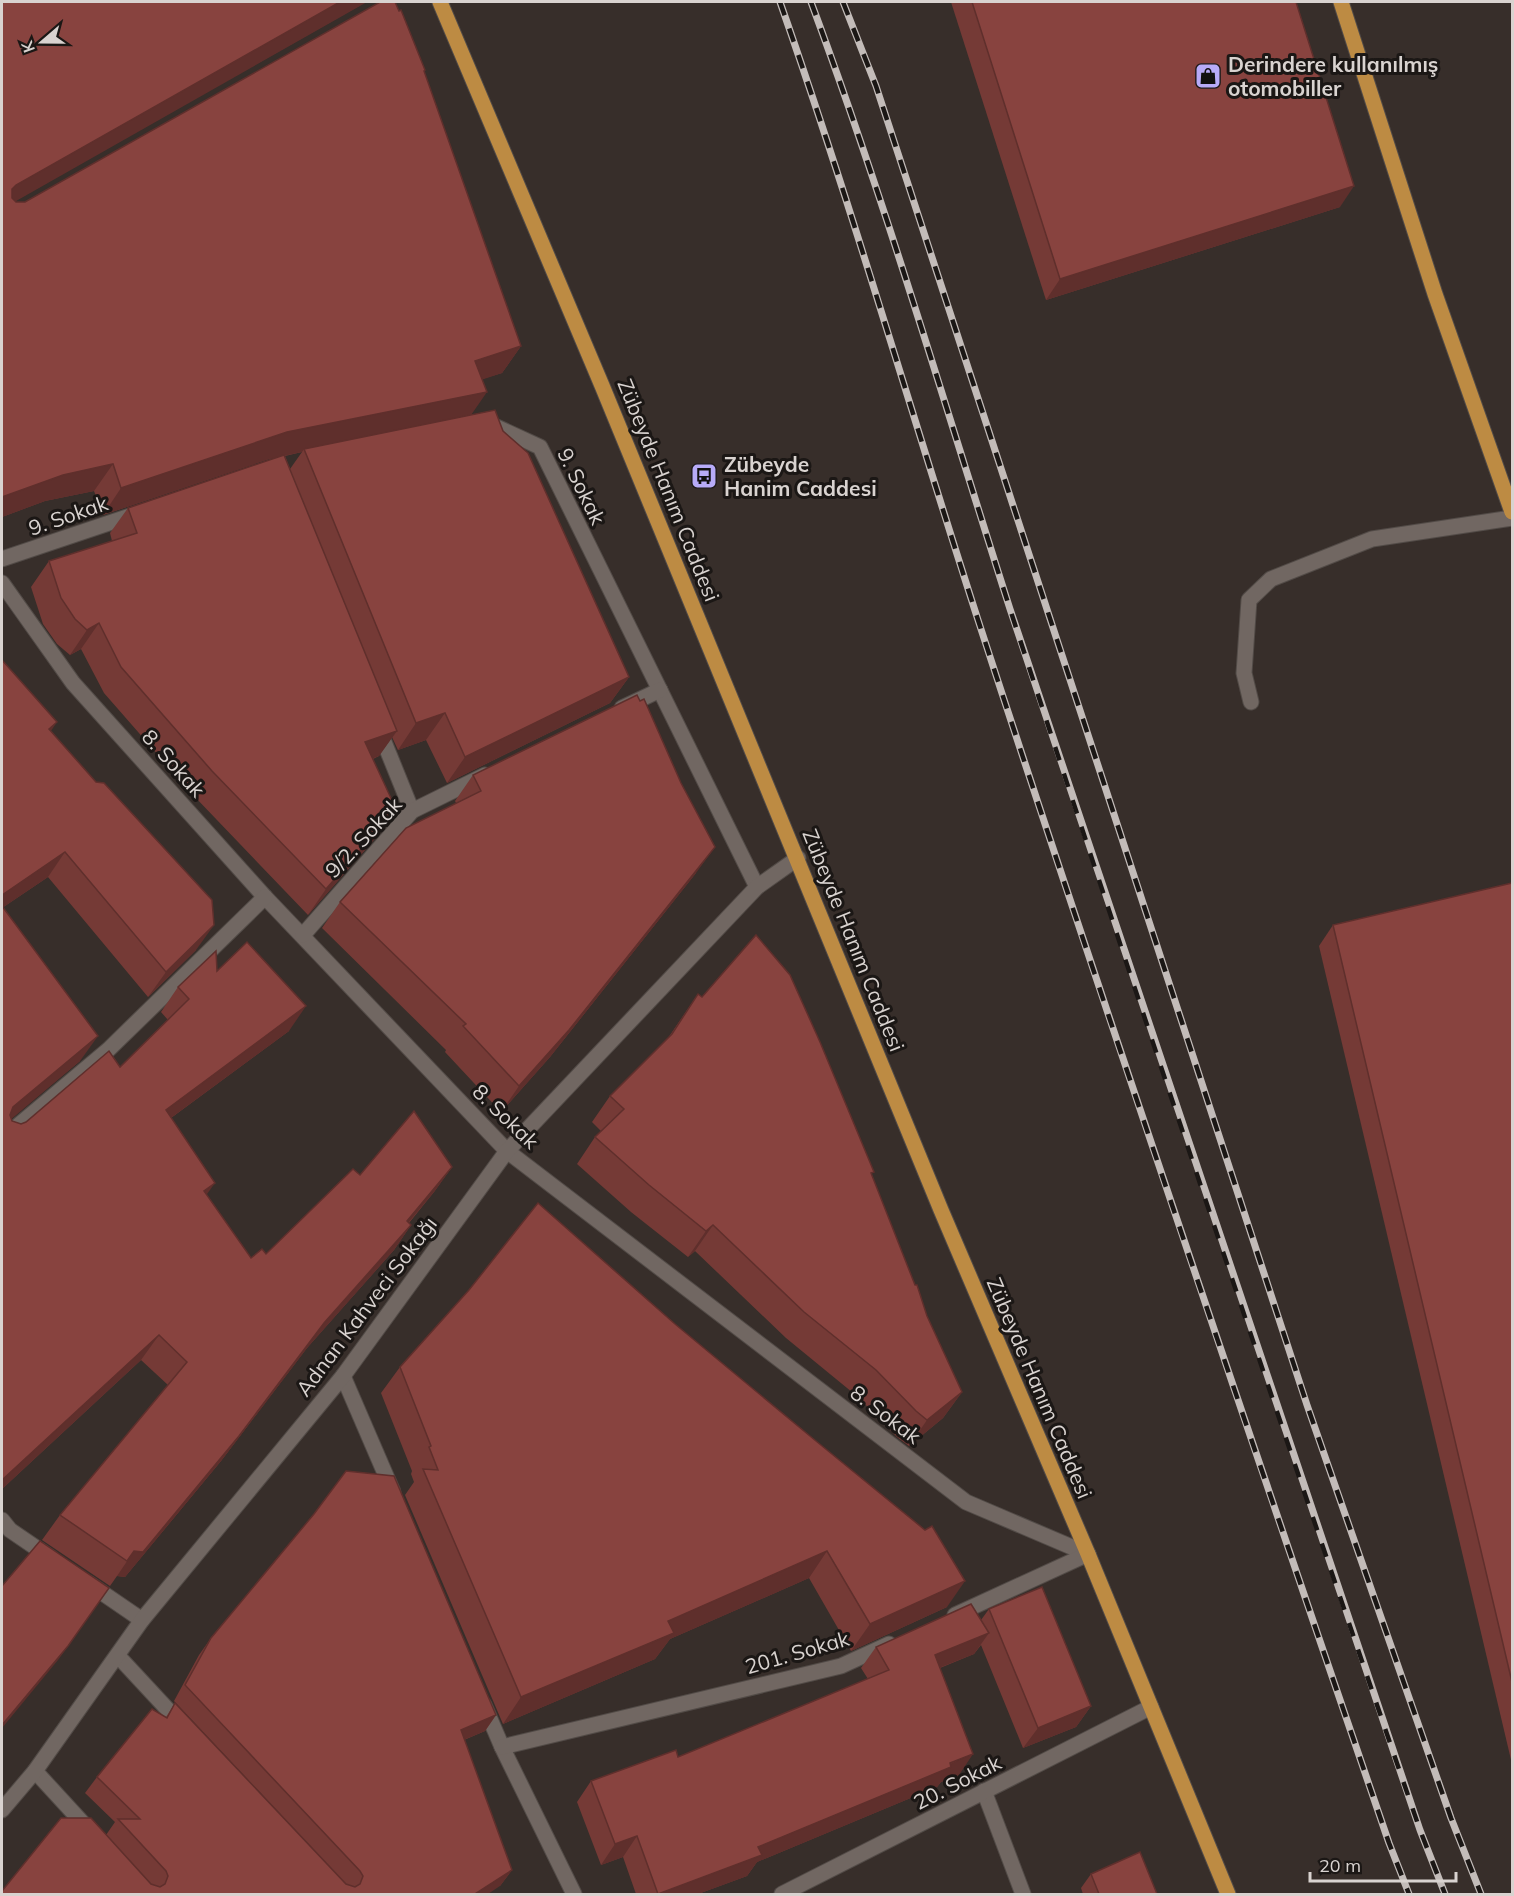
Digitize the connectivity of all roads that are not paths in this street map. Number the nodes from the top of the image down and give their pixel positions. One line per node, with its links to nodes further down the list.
1 (440, 2): 15 (main road, Zübeyde Hanım Caddesi)
2 (1341, 2): 5 (main road)
3 (467, 428): 9 (street, 9. Sokak)
4 (148, 510): 7 (street, 9. Sokak)
5 (1512, 512)
6 (1512, 518): 10 (street)
7 (2, 559)
8 (2, 583): 17 (street, 8. Sokak)
9 (660, 690): 12 (street); 16 (street, 9. Sokak)
10 (1251, 702)
11 (372, 711): 14 (street)
12 (606, 716)
13 (498, 769): 14 (street, 9/2. Sokak)
14 (412, 811): 18 (street, 9/2. Sokak)
15 (798, 858): 16 (street, Adnan Kahveci Sokağı); 24 (main road, Zübeyde Hanım Caddesi)
16 (757, 887): 20 (street, Adnan Kahveci Sokağı)
17 (266, 897): 18 (street, 8. Sokak); 19 (street)
18 (303, 935): 20 (street, 8. Sokak)
19 (2, 1139)
20 (507, 1151): 21 (street, Adnan Kahveci Sokağı); 24 (street, 8. Sokak)
21 (343, 1376): 22 (street); 25 (street, Adnan Kahveci Sokağı)
22 (399, 1507)
23 (4, 1530): 25 (street)
24 (1089, 1554): 26 (street); 30 (main road, Zübeyde Hanım Caddesi)
25 (142, 1620): 28 (street, Adnan Kahveci Sokağı)
26 (938, 1622)
27 (906, 1636): 32 (street, 201. Sokak)
28 (118, 1656): 31 (street); 33 (street, Adnan Kahveci Sokağı)
29 (478, 1693): 32 (street)
30 (1151, 1707): 34 (street, 20. Sokak); 40 (main road, Zübeyde Hanım Caddesi)
31 (190, 1733)
32 (502, 1747): 37 (street)
33 (35, 1771): 35 (street, Adnan Kahveci Sokağı); 36 (street)
34 (984, 1791): 38 (street, 20. Sokak); 39 (street)
35 (2, 1810)
36 (99, 1842)
37 (574, 1894)
38 (782, 1894)
39 (1023, 1894)
40 (1228, 1894)

